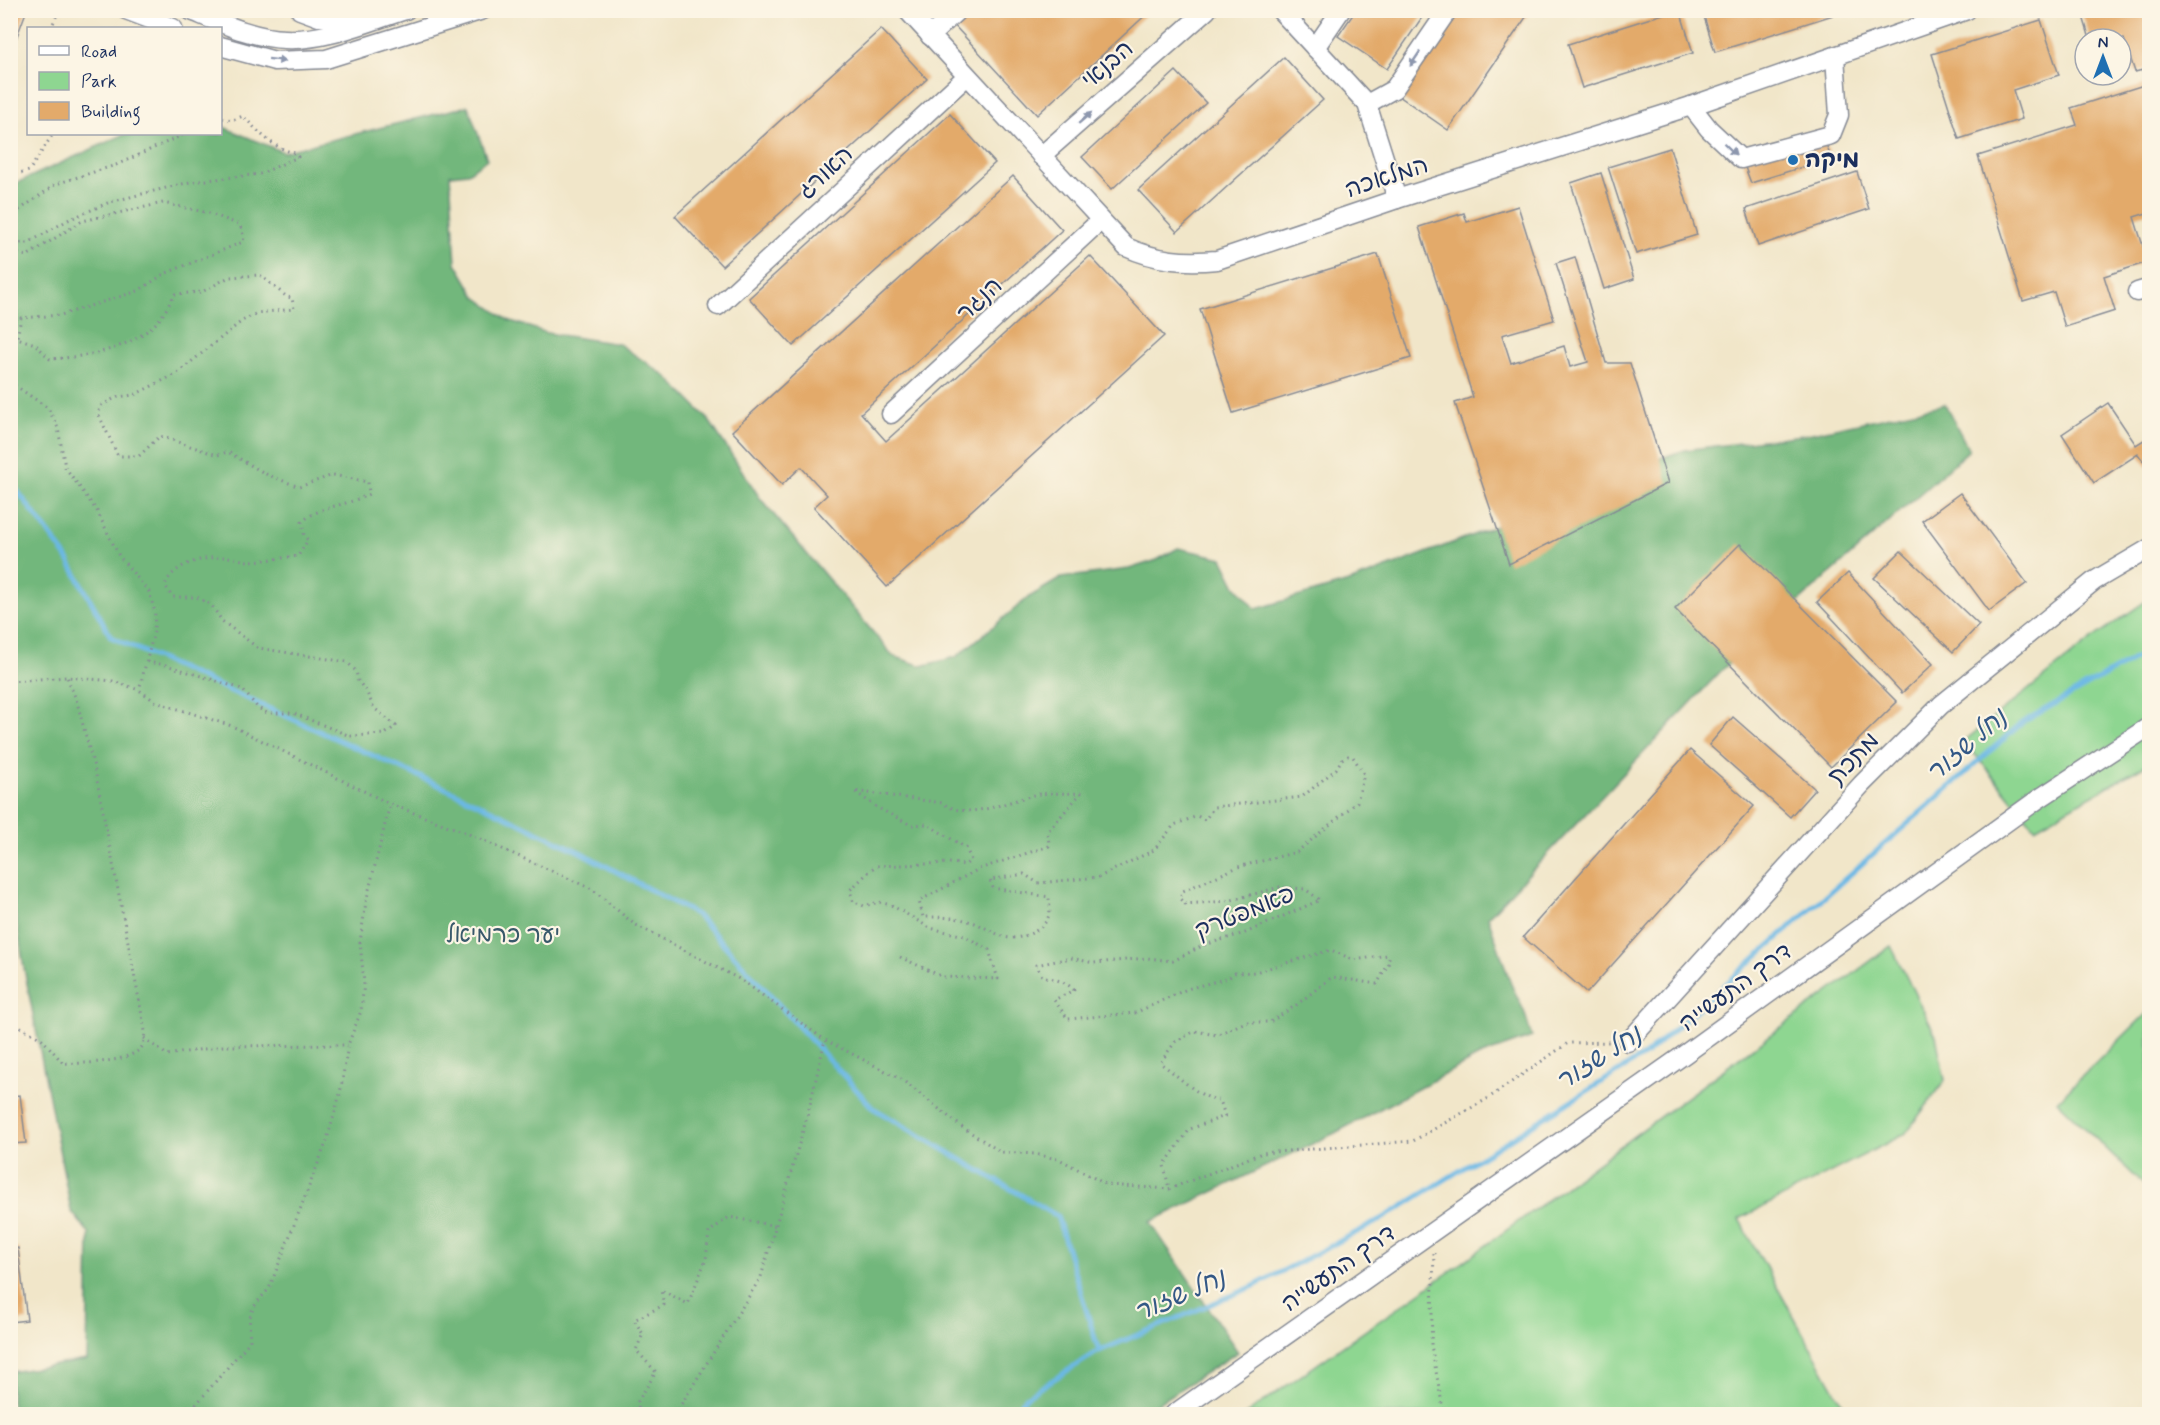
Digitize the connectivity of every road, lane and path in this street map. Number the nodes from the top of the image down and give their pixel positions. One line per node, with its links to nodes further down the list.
1 (59, 10): 15 (path)
2 (126, 10): 16 (street)
3 (189, 10): 14 (street)
4 (300, 10): 14 (street)
5 (406, 10): 14 (street)
6 (483, 10): 18 (street, one-way to 6)
7 (907, 10): 17 (street, המלאכה)
8 (958, 10): 17 (street)
9 (1207, 10): 27 (street, הבנאי, one-way to 9)
10 (1280, 10): 19 (street)
11 (1341, 10): 19 (street)
12 (1448, 10): 22 (street, one-way to 22)
13 (1967, 10): 20 (street, המלאכה)
14 (376, 20)
15 (53, 27)
16 (170, 27)
17 (930, 36): 21 (street, המלאכה)
18 (222, 46)
19 (1315, 48): 22 (street)
20 (1835, 56): 23 (street, המלאכה); 23 (street, one-way to 20)
21 (967, 76): 27 (street, המלאכה); 32 (street, האורג)
22 (1367, 104): 29 (street)
23 (1691, 105): 29 (street, המלאכה)
24 (222, 118): 36 (path)
25 (52, 135): 28 (path)
26 (183, 135): 30 (path)
27 (1041, 156): 31 (street, המלאכה)
28 (10, 177)
29 (1397, 199): 31 (street, המלאכה)
30 (10, 204)
31 (1101, 220): 34 (street, הנגר)
32 (718, 306)
33 (10, 382): 36 (path)
34 (891, 414)
35 (2150, 548): 46 (street, מתכת)
36 (147, 662): 39 (path)
37 (67, 677): 38 (path); 39 (path); 44 (path)
38 (10, 681)
39 (139, 690): 41 (path)
40 (2150, 726): 50 (street, דרך התעשייה)
41 (390, 804): 45 (path); 47 (path)
42 (900, 957): 48 (path, פאמפטרק)
43 (10, 1021): 44 (path)
44 (144, 1038): 47 (path)
45 (825, 1040): 48 (path); 49 (path)
46 (1628, 1042): 48 (path)
47 (348, 1046): 51 (path)
48 (1169, 1189)
49 (776, 1226): 52 (path); 53 (path)
50 (1434, 1231): 54 (street, דרך התעשייה); 55 (path)
51 (188, 1414)
52 (639, 1414)
53 (675, 1414)
54 (1174, 1414)
55 (1444, 1414)

